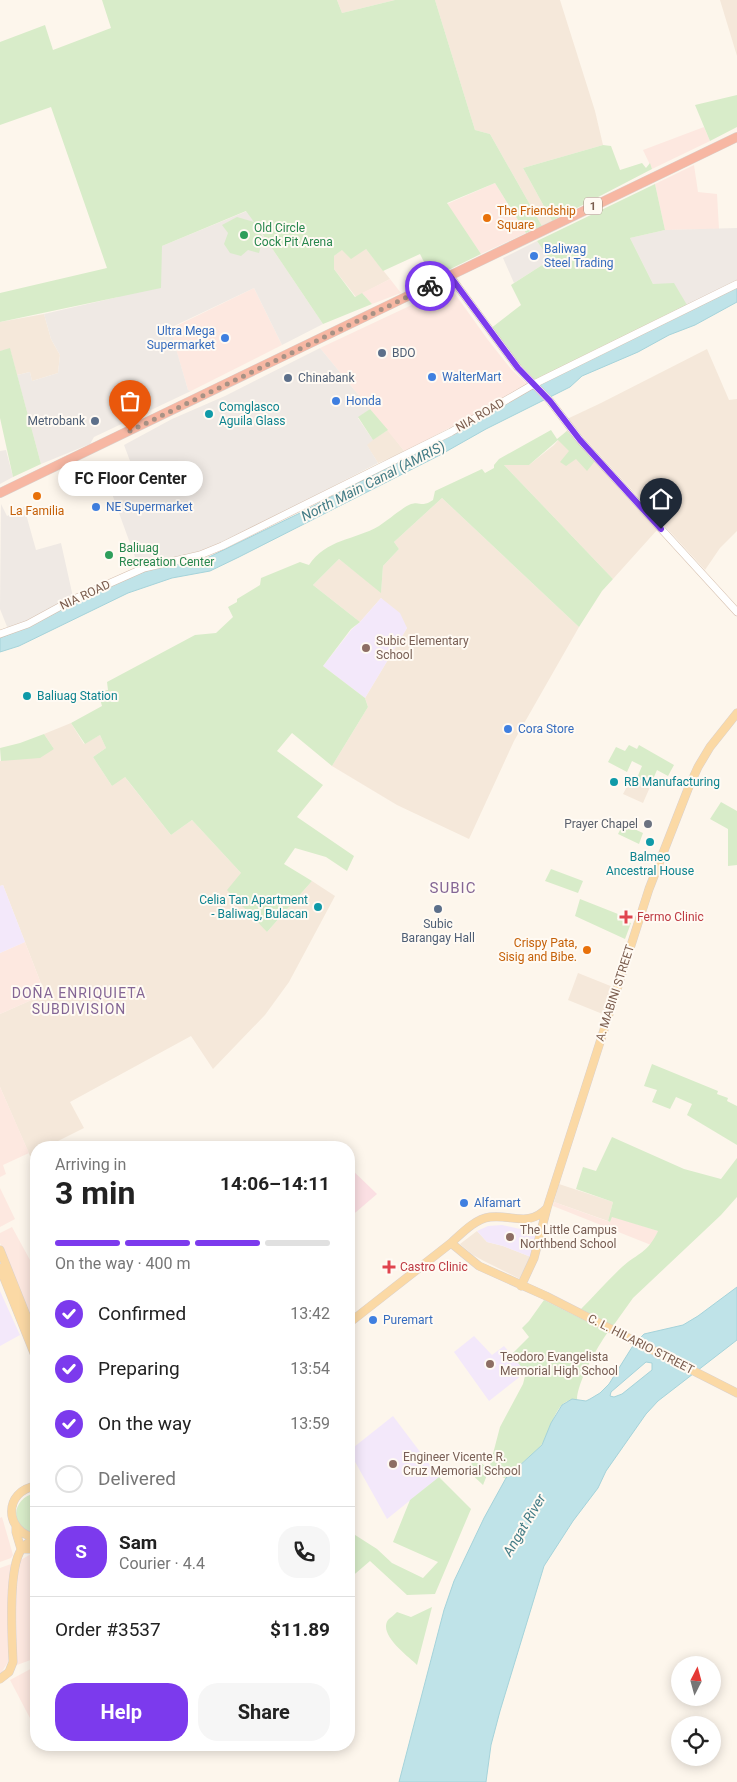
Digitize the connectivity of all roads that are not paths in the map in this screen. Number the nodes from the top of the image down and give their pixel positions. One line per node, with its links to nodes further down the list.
1 (737, 137): 2 (highway, 1)
2 (450, 276): 4 (street); 5 (highway, 1)
3 (737, 284): 4 (street, NIA ROAD)
4 (535, 385): 6 (street); 7 (street, NIA ROAD)
5 (0, 494)
6 (737, 612)
7 (0, 634)
8 (737, 713): 9 (main road, A. MABINI STREET)
9 (547, 1208): 10 (main road); 13 (main road, A. MABINI STREET)
10 (451, 1243): 13 (main road, C. L. HILARIO STREET); 14 (main road)
11 (0, 1250): 15 (main road)
12 (0, 1268): 16 (main road)
13 (522, 1286): 17 (main road, C. L. HILARIO STREET)
14 (355, 1318)
15 (30, 1325)
16 (30, 1343)
17 (737, 1392)
18 (30, 1487): 19 (main road)
19 (16, 1526): 20 (main road); 22 (main road)
20 (30, 1536)
21 (30, 1542): 22 (main road)
22 (21, 1549): 23 (main road); 24 (main road)
23 (30, 1549)
24 (0, 1679)

